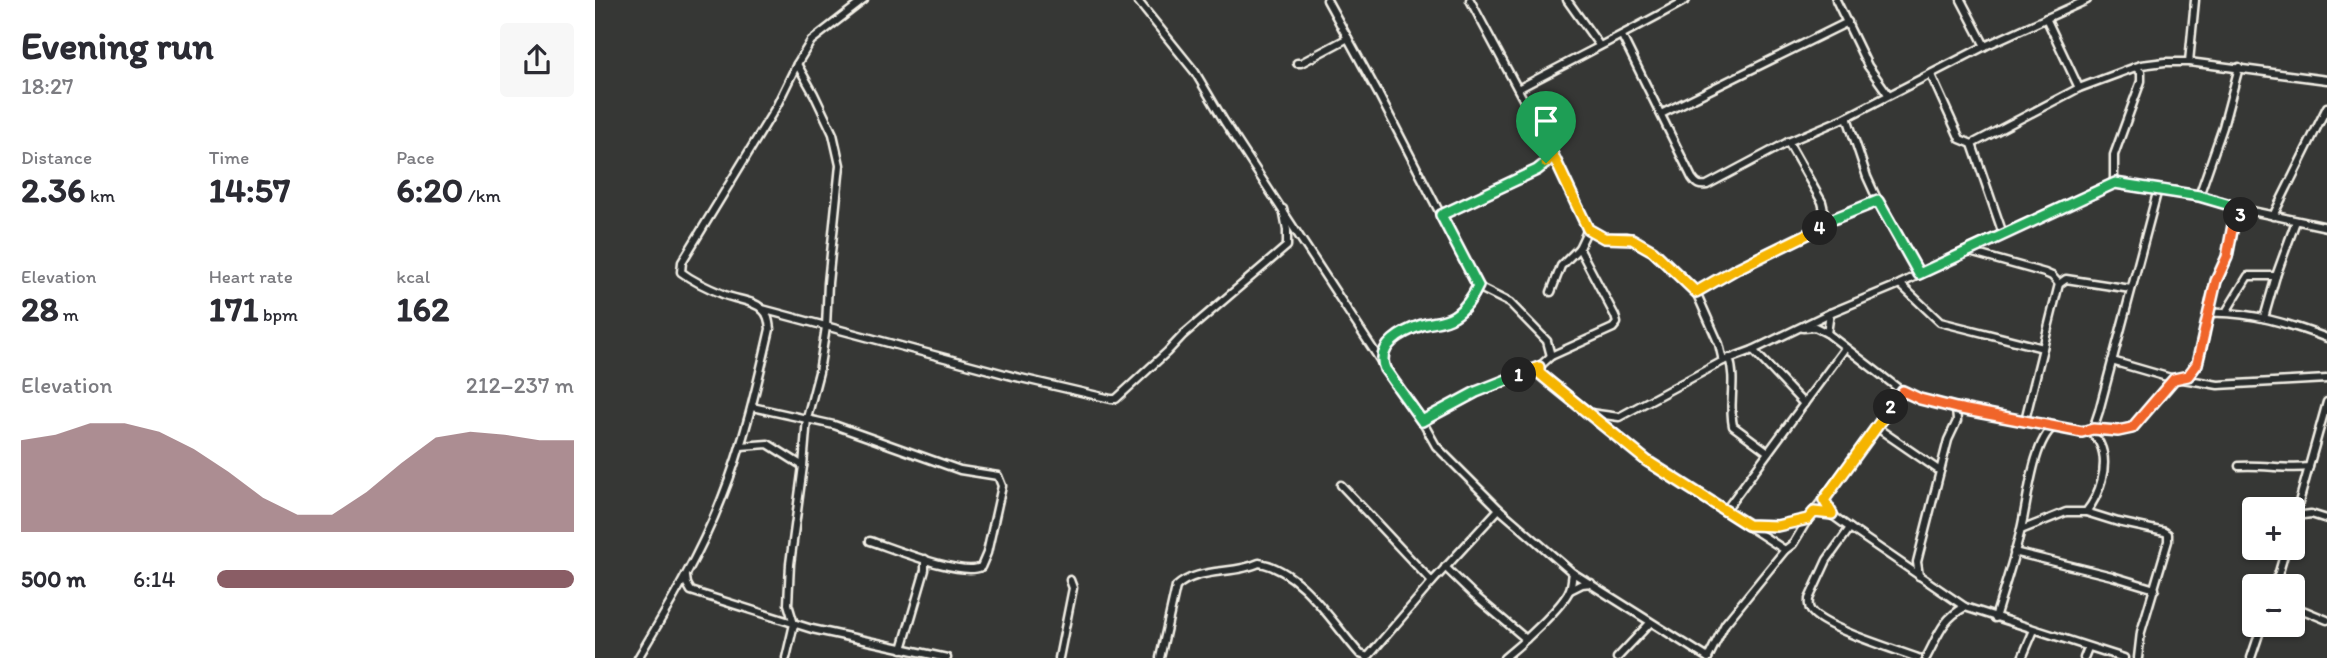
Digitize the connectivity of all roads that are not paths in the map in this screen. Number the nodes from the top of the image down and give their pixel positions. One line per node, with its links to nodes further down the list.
1 (864, 0): 19 (street)
2 (1137, 0): 37 (street)
3 (1328, 0): 14 (street)
4 (1470, 0): 25 (street)
5 (1567, 0): 15 (street)
6 (1686, 0): 13 (street)
7 (1836, 0): 12 (street)
8 (1961, 0): 16 (street)
9 (2087, 0): 11 (street)
10 (2195, 0): 17 (street)
11 (2046, 18): 16 (street); 24 (street)
12 (1848, 22): 26 (street); 28 (street)
13 (1622, 36): 15 (street); 28 (street)
14 (1348, 38): 18 (street); 39 (street)
15 (1599, 45): 25 (street)
16 (1985, 46): 22 (street)
17 (2189, 62): 20 (street); 21 (street)
18 (1297, 63)
19 (797, 64): 56 (street); 61 (street)
20 (2133, 67): 24 (street); 33 (street)
21 (2239, 67): 23 (street); 35 (street)
22 (1931, 75): 26 (street); 31 (street)
23 (2327, 80)
24 (2079, 88): 31 (street)
25 (1518, 89): 32 (street)
26 (1888, 94): 29 (street)
27 (2327, 107): 40 (street)
28 (1661, 114): 30 (street)
29 (1847, 117): 30 (street); 36 (street)
30 (1788, 142): 42 (street)
31 (1972, 144): 45 (street)
32 (1553, 155): 39 (street); 44 (street)
33 (2115, 183): 34 (street); 45 (street)
34 (2158, 189): 35 (street); 53 (street)
35 (2199, 196): 38 (street)
36 (1878, 201): 42 (street); 48 (street)
37 (1283, 209): 61 (street); 71 (street)
38 (2247, 210): 40 (street); 59 (street)
39 (1441, 215): 52 (street)
40 (2273, 216): 41 (street)
41 (2296, 221): 43 (street); 49 (street)
42 (1823, 223): 55 (street)
43 (2327, 227)
44 (1588, 229): 46 (street); 55 (street)
45 (2003, 234): 47 (street)
46 (1579, 247): 54 (street); 68 (street)
47 (1966, 251): 48 (street); 51 (street)
48 (1919, 274): 50 (street)
49 (2276, 276): 57 (street); 60 (street)
50 (1900, 284): 58 (street); 66 (street)
51 (2059, 284): 53 (street); 66 (street)
52 (1478, 286): 68 (street); 71 (street)
53 (2131, 289): 70 (street)
54 (1551, 292)
55 (1696, 292): 69 (street)
56 (762, 309): 61 (street); 80 (street)
57 (2226, 312): 59 (street); 60 (street)
58 (1830, 313): 62 (street); 63 (street)
59 (2209, 313): 73 (street)
60 (2264, 318): 64 (street)
61 (825, 327): 85 (street)
62 (1802, 328): 63 (street); 67 (street)
63 (1827, 333): 65 (street)
64 (2327, 338)
65 (1845, 348): 77 (street); 79 (street)
66 (2043, 348): 86 (street)
67 (1753, 350): 69 (street); 79 (street)
68 (1551, 356): 72 (street)
69 (1726, 359): 84 (street); 93 (street)
70 (2112, 361): 74 (street); 90 (street)
71 (1383, 364): 87 (street)
72 (1539, 367): 82 (street); 87 (street)
73 (2193, 372): 74 (street); 76 (street)
74 (2178, 379): 76 (street); 90 (street)
75 (2327, 379): 76 (street)
76 (2196, 382)
77 (1903, 391): 81 (street); 89 (street)
78 (2327, 401): 83 (street)
79 (1804, 404): 93 (street)
80 (752, 407): 85 (street); 92 (street)
81 (1956, 408): 86 (street); 97 (street)
82 (1590, 413): 84 (street); 91 (street)
83 (2326, 413): 96 (street)
84 (1619, 416): 91 (street)
85 (807, 418): 94 (street); 115 (street)
86 (2025, 420): 88 (street)
87 (1422, 421): 101 (street)
88 (2054, 426): 90 (street); 111 (street)
89 (1876, 427): 97 (street); 100 (street)
90 (2091, 430): 104 (street)
91 (1613, 433): 102 (street)
92 (741, 446): 94 (street); 121 (street)
93 (1768, 452): 102 (street)
94 (803, 466): 129 (street)
95 (2239, 466): 96 (street)
96 (2309, 467): 99 (street)
97 (1940, 471): 116 (street)
98 (1341, 485): 123 (street)
99 (2300, 497)
100 (1824, 500): 103 (street); 105 (street)
101 (1499, 509): 118 (street); 119 (street)
102 (1725, 512): 109 (street)
103 (1814, 512): 105 (street); 107 (street)
104 (2086, 512): 111 (street); 125 (street)
105 (1832, 514): 110 (street)
106 (2305, 515): 108 (street)
107 (1808, 519): 109 (street); 113 (street)
108 (2327, 519)
109 (1748, 525): 113 (street)
110 (1850, 528): 117 (street); 150 (street)
111 (2021, 530): 114 (street)
112 (870, 541): 115 (street)
113 (1785, 550): 149 (street)
114 (2014, 552): 125 (street); 130 (street)
115 (925, 559): 139 (street)
116 (1917, 562): 117 (street); 120 (street)
117 (1905, 566): 120 (street)
118 (1445, 567): 123 (street); 137 (street)
119 (1573, 573): 124 (street); 126 (street)
120 (1919, 576): 127 (street)
121 (686, 577): 132 (street); 141 (street)
122 (1070, 580): 144 (street)
123 (1432, 582): 146 (street)
124 (1591, 583): 126 (street); 133 (street)
125 (2155, 589): 155 (street)
126 (1570, 590): 137 (street)
127 (1965, 607): 130 (street); 151 (street)
128 (2305, 611): 131 (street)
129 (789, 612): 132 (street); 134 (street)
130 (1995, 618): 135 (street)
131 (2327, 620)
132 (782, 621): 134 (street)
133 (1650, 623): 148 (street); 149 (street)
134 (794, 624): 139 (street); 142 (street)
135 (2033, 630): 138 (street); 152 (street)
136 (2258, 637): 156 (street)
137 (1526, 639): 147 (street)
138 (2088, 648): 153 (street); 154 (street)
139 (902, 649): 140 (street)
140 (928, 656): 143 (street)
141 (638, 658)
142 (786, 658)
143 (947, 658)
144 (1059, 658)
145 (1160, 658): 146 (street)
146 (1368, 658)
147 (1504, 658)
148 (1617, 658)
149 (1708, 658)
150 (1918, 658)
151 (1926, 658)
152 (2022, 658)
153 (2084, 658)
154 (2124, 658)
155 (2138, 658)
156 (2251, 658)

